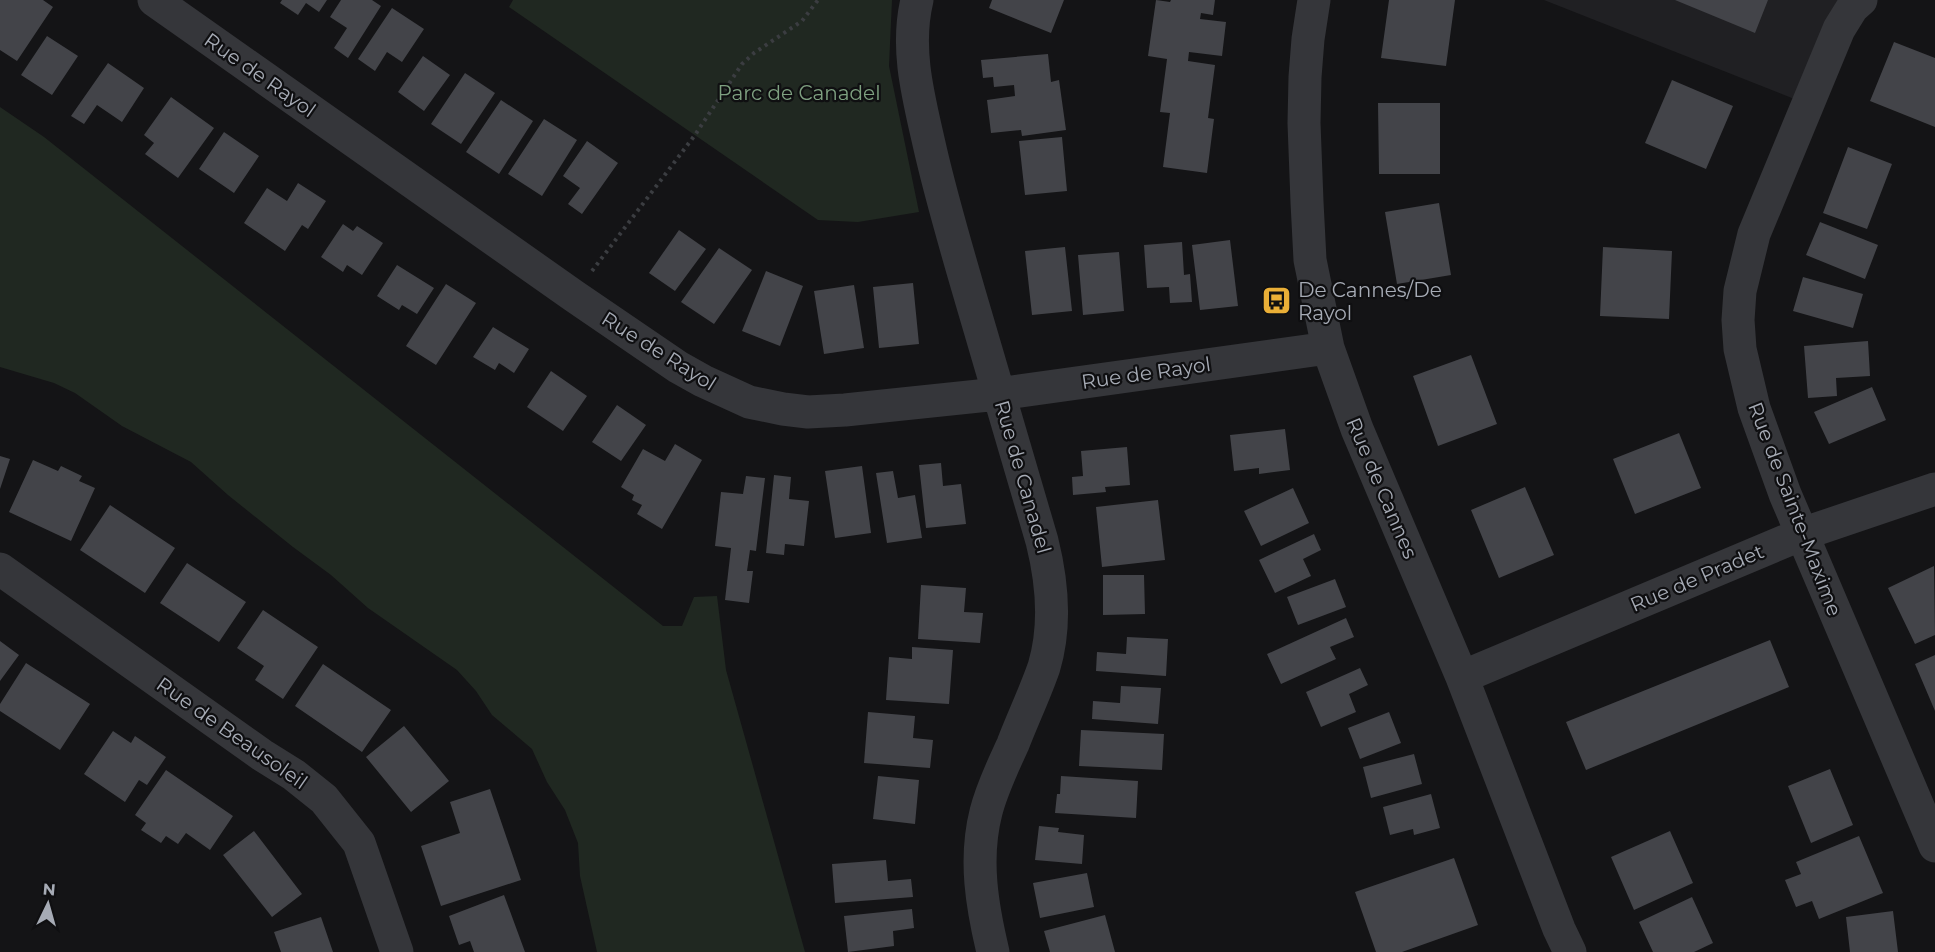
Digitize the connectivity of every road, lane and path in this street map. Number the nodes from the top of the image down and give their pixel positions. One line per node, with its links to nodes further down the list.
1 (154, 0): 6 (street, Rue de Rayol)
2 (818, 0): 6 (path)
3 (917, 0): 8 (street, Rue de Canadel)
4 (1314, 0): 7 (street, Rue de Cannes)
5 (1861, 0): 10 (street, Rue de Sainte-Maxime)
6 (574, 296): 8 (street, Rue de Rayol)
7 (1328, 348): 8 (street, Rue de Rayol); 12 (street, Rue de Cannes)
8 (998, 394): 15 (street, Rue de Canadel)
9 (1935, 489): 10 (street, Rue de Pradet)
10 (1802, 534): 12 (street, Rue de Pradet); 13 (street, Rue de Sainte-Maxime)
11 (0, 569): 14 (street, Rue de Beausoleil)
12 (1462, 677): 16 (street, Rue de Cannes)
13 (1935, 846)
14 (396, 952)
15 (993, 952)
16 (1570, 952)

